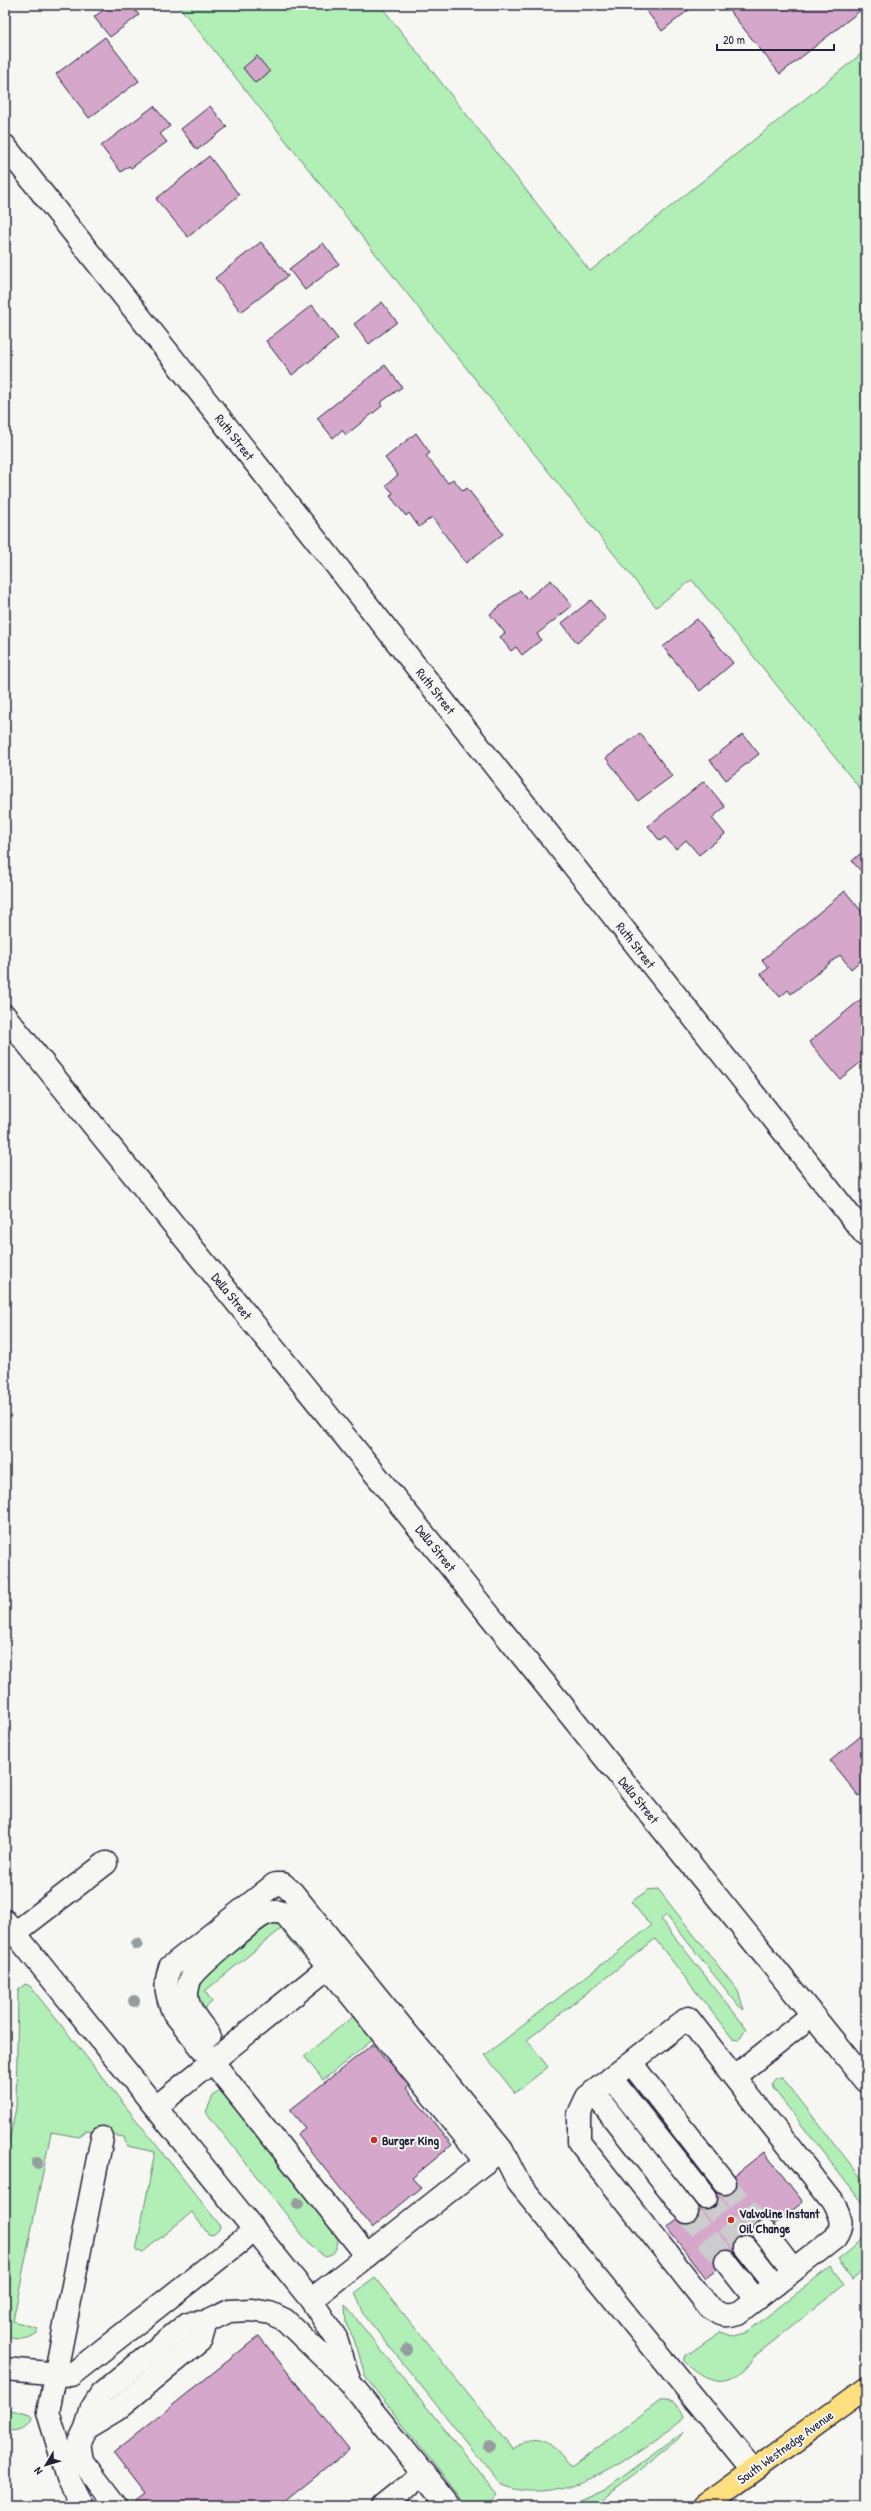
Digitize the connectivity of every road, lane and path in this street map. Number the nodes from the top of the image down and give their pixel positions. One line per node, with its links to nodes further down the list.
1 (5, 146): 3 (street, Ruth Street)
2 (5, 1016): 7 (street, Della Street)
3 (866, 1236)
4 (106, 1862): 5 (street)
5 (10, 1927): 14 (street)
6 (336, 1961): 8 (street); 8 (street); 16 (street)
7 (812, 2015): 10 (street); 12 (street, Della Street)
8 (218, 2057): 14 (street); 23 (street)
9 (631, 2063): 10 (street); 11 (street); 17 (street)
10 (734, 2077): 25 (street)
11 (611, 2078): 13 (street); 18 (street)
12 (866, 2081)
13 (594, 2092): 19 (street); 28 (street)
14 (156, 2107): 20 (street)
15 (102, 2138): 30 (street)
16 (494, 2156): 23 (street); 33 (street)
17 (725, 2183)
18 (706, 2198)
19 (687, 2212)
20 (255, 2230): 27 (street); 30 (street)
21 (764, 2232): 25 (street)
22 (745, 2247): 26 (street)
23 (367, 2256): 27 (street)
24 (726, 2262): 28 (street)
25 (794, 2270): 26 (street)
26 (775, 2285): 28 (street)
27 (311, 2300): 31 (street)
28 (756, 2300)
29 (5, 2369): 30 (street)
30 (56, 2374): 35 (street)
31 (350, 2383): 34 (street); 36 (street)
32 (866, 2389): 33 (main road, South Westnedge Avenue)
33 (752, 2470): 39 (main road, South Westnedge Avenue)
34 (423, 2474): 37 (street); 38 (street)
35 (82, 2506)
36 (116, 2506)
37 (384, 2506)
38 (450, 2506)
39 (705, 2506)

